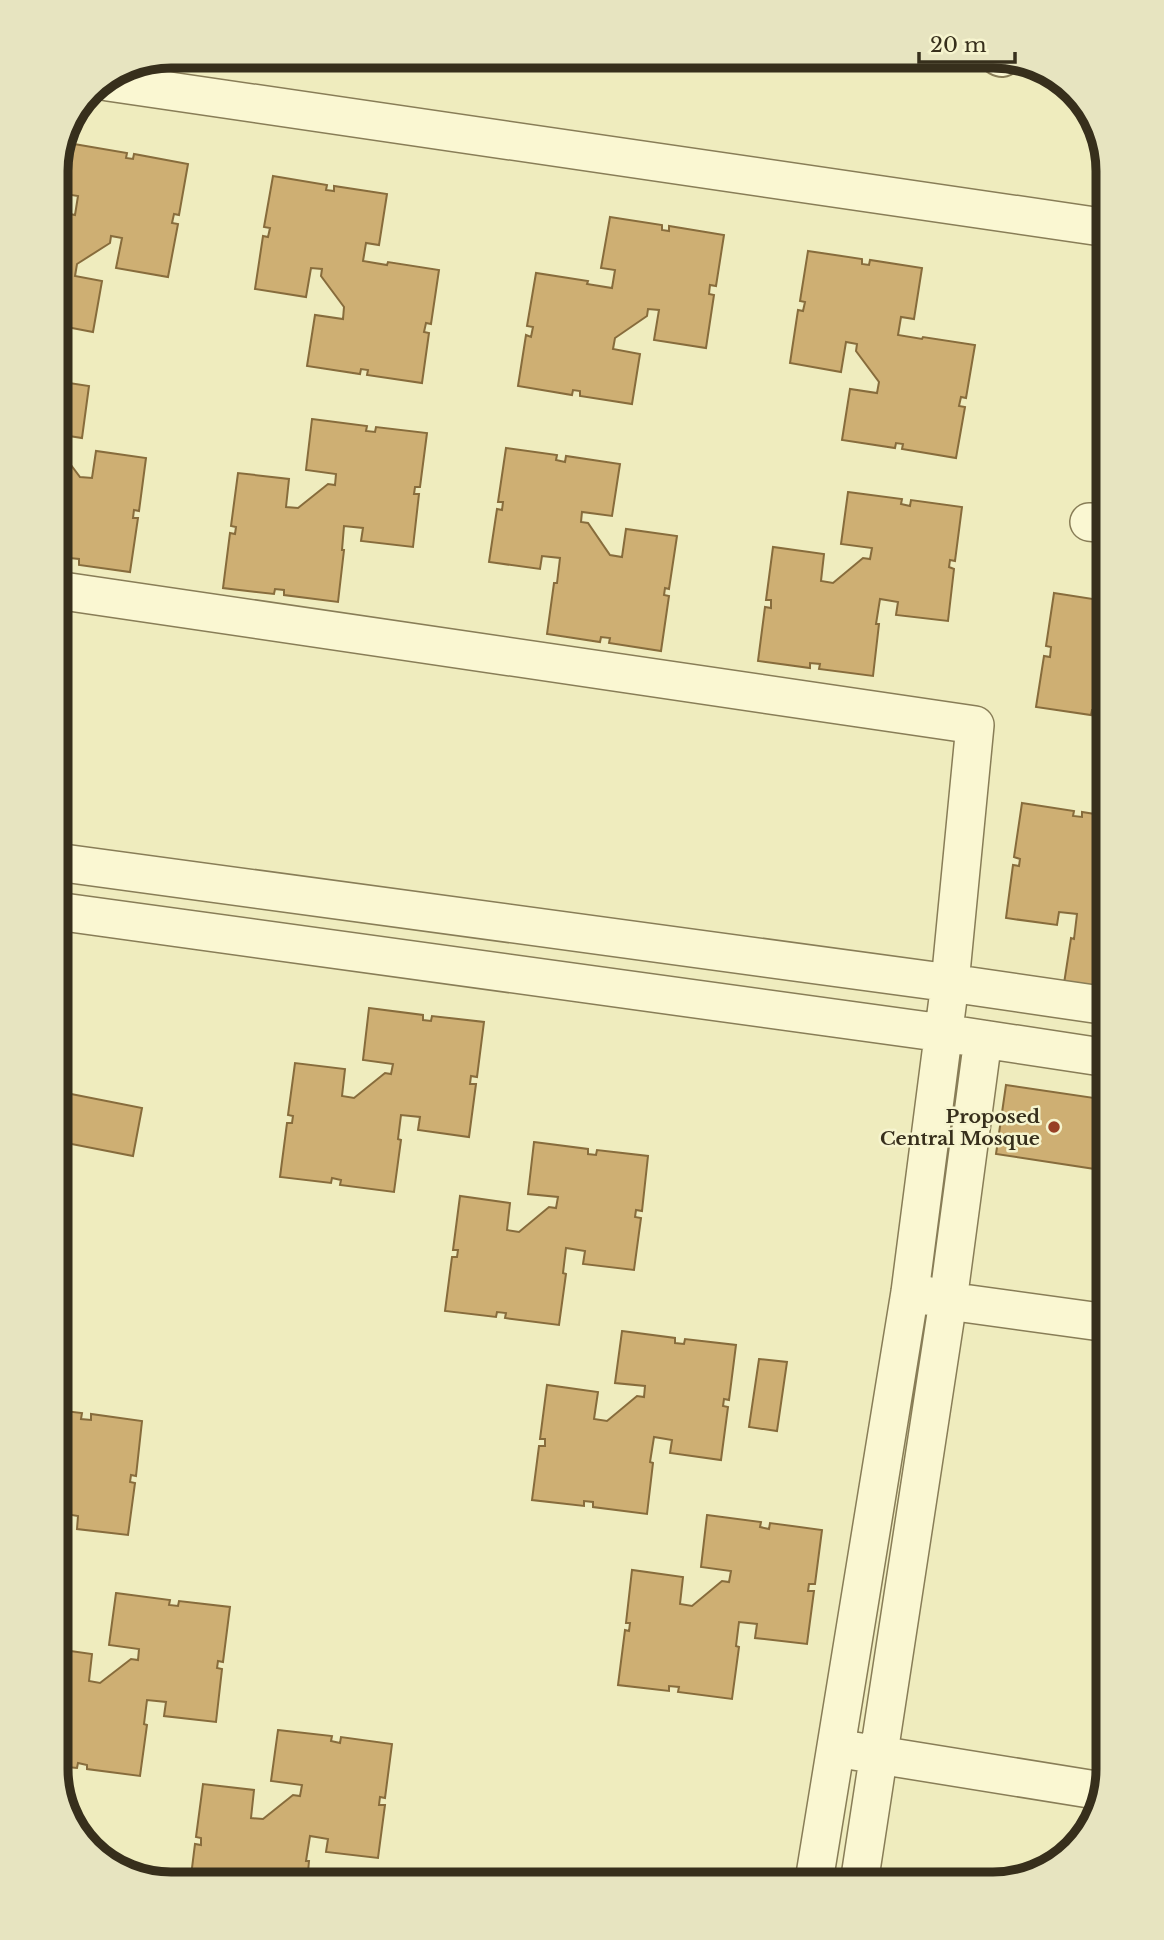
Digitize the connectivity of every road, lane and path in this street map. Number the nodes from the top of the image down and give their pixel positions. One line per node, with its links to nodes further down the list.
1 (118, 84): 2 (street)
2 (1096, 226)
3 (68, 592): 6 (street)
4 (68, 865): 6 (street)
5 (68, 913): 8 (street)
6 (950, 983): 7 (street); 8 (street)
7 (1096, 1004)
8 (943, 1033): 9 (street); 11 (street)
9 (983, 1039): 10 (street); 12 (street)
10 (1096, 1056)
11 (910, 1292): 12 (street); 14 (street)
12 (948, 1301): 13 (street); 17 (street)
13 (1096, 1321)
14 (836, 1748): 15 (street); 16 (street)
15 (1093, 1790)
16 (815, 1872)
17 (861, 1872)

